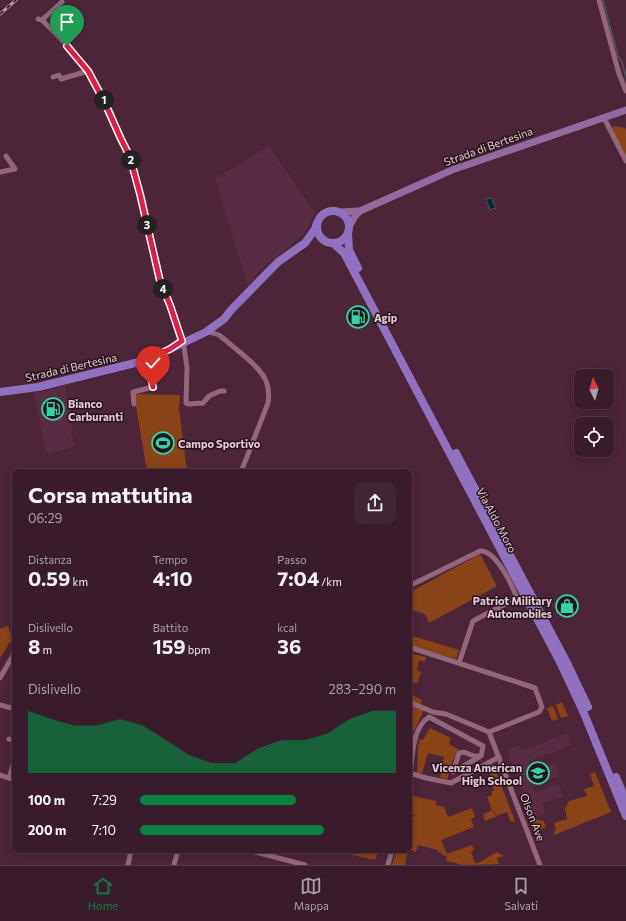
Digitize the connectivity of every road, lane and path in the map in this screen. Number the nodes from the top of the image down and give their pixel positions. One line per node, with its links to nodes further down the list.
1 (599, 0): 5 (street)
2 (62, 2): 3 (street)
3 (88, 71): 4 (street); 19 (street)
4 (53, 77)
5 (626, 91)
6 (626, 110): 7 (street, Strada di Bertesina)
7 (604, 118): 9 (street); 11 (street, Strada di Bertesina)
8 (6, 156): 10 (street)
9 (626, 161)
10 (0, 172)
11 (360, 211): 12 (street, Strada di Bertesina); 14 (street, Strada di Bertesina)
12 (339, 212): 13 (main road, Strada di Bertesina); 14 (main road)
13 (317, 223): 15 (main road); 16 (main road, Strada di Bertesina)
14 (349, 230): 15 (main road, Strada di Bertesina); 42 (main road, Via Aldo Moro)
15 (329, 242): 16 (main road, Strada di Bertesina); 43 (main road, Via Aldo Moro)
16 (305, 243): 17 (main road, Strada di Bertesina)
17 (214, 327): 18 (street); 18 (street); 19 (main road, Strada di Bertesina); 19 (main road, Strada di Bertesina)
18 (219, 336): 24 (street)
19 (182, 342): 20 (main road, Strada di Bertesina); 21 (street)
20 (147, 360): 22 (main road, Strada di Bertesina); 23 (street)
21 (224, 391)
22 (0, 392)
23 (134, 404)
24 (242, 469)
25 (412, 585): 28 (street)
26 (412, 649): 28 (street)
27 (12, 657): 29 (street)
28 (459, 663): 35 (street)
29 (0, 678)
30 (412, 703): 33 (street)
31 (0, 705): 32 (street)
32 (12, 708)
33 (433, 712): 34 (street); 35 (street)
34 (429, 717): 36 (street); 38 (street)
35 (489, 732): 37 (street, Olson Ave)
36 (481, 756): 36 (street)
37 (499, 757): 40 (street); 52 (street, Olson Ave)
38 (412, 762)
39 (0, 775): 41 (street)
40 (412, 776)
41 (12, 779)
42 (626, 800)
43 (626, 816)
44 (130, 853): 48 (street)
45 (177, 853): 49 (street)
46 (259, 853): 50 (street)
47 (391, 853): 51 (street)
48 (128, 865)
49 (174, 865)
50 (305, 865)
51 (388, 865)
52 (540, 865)

